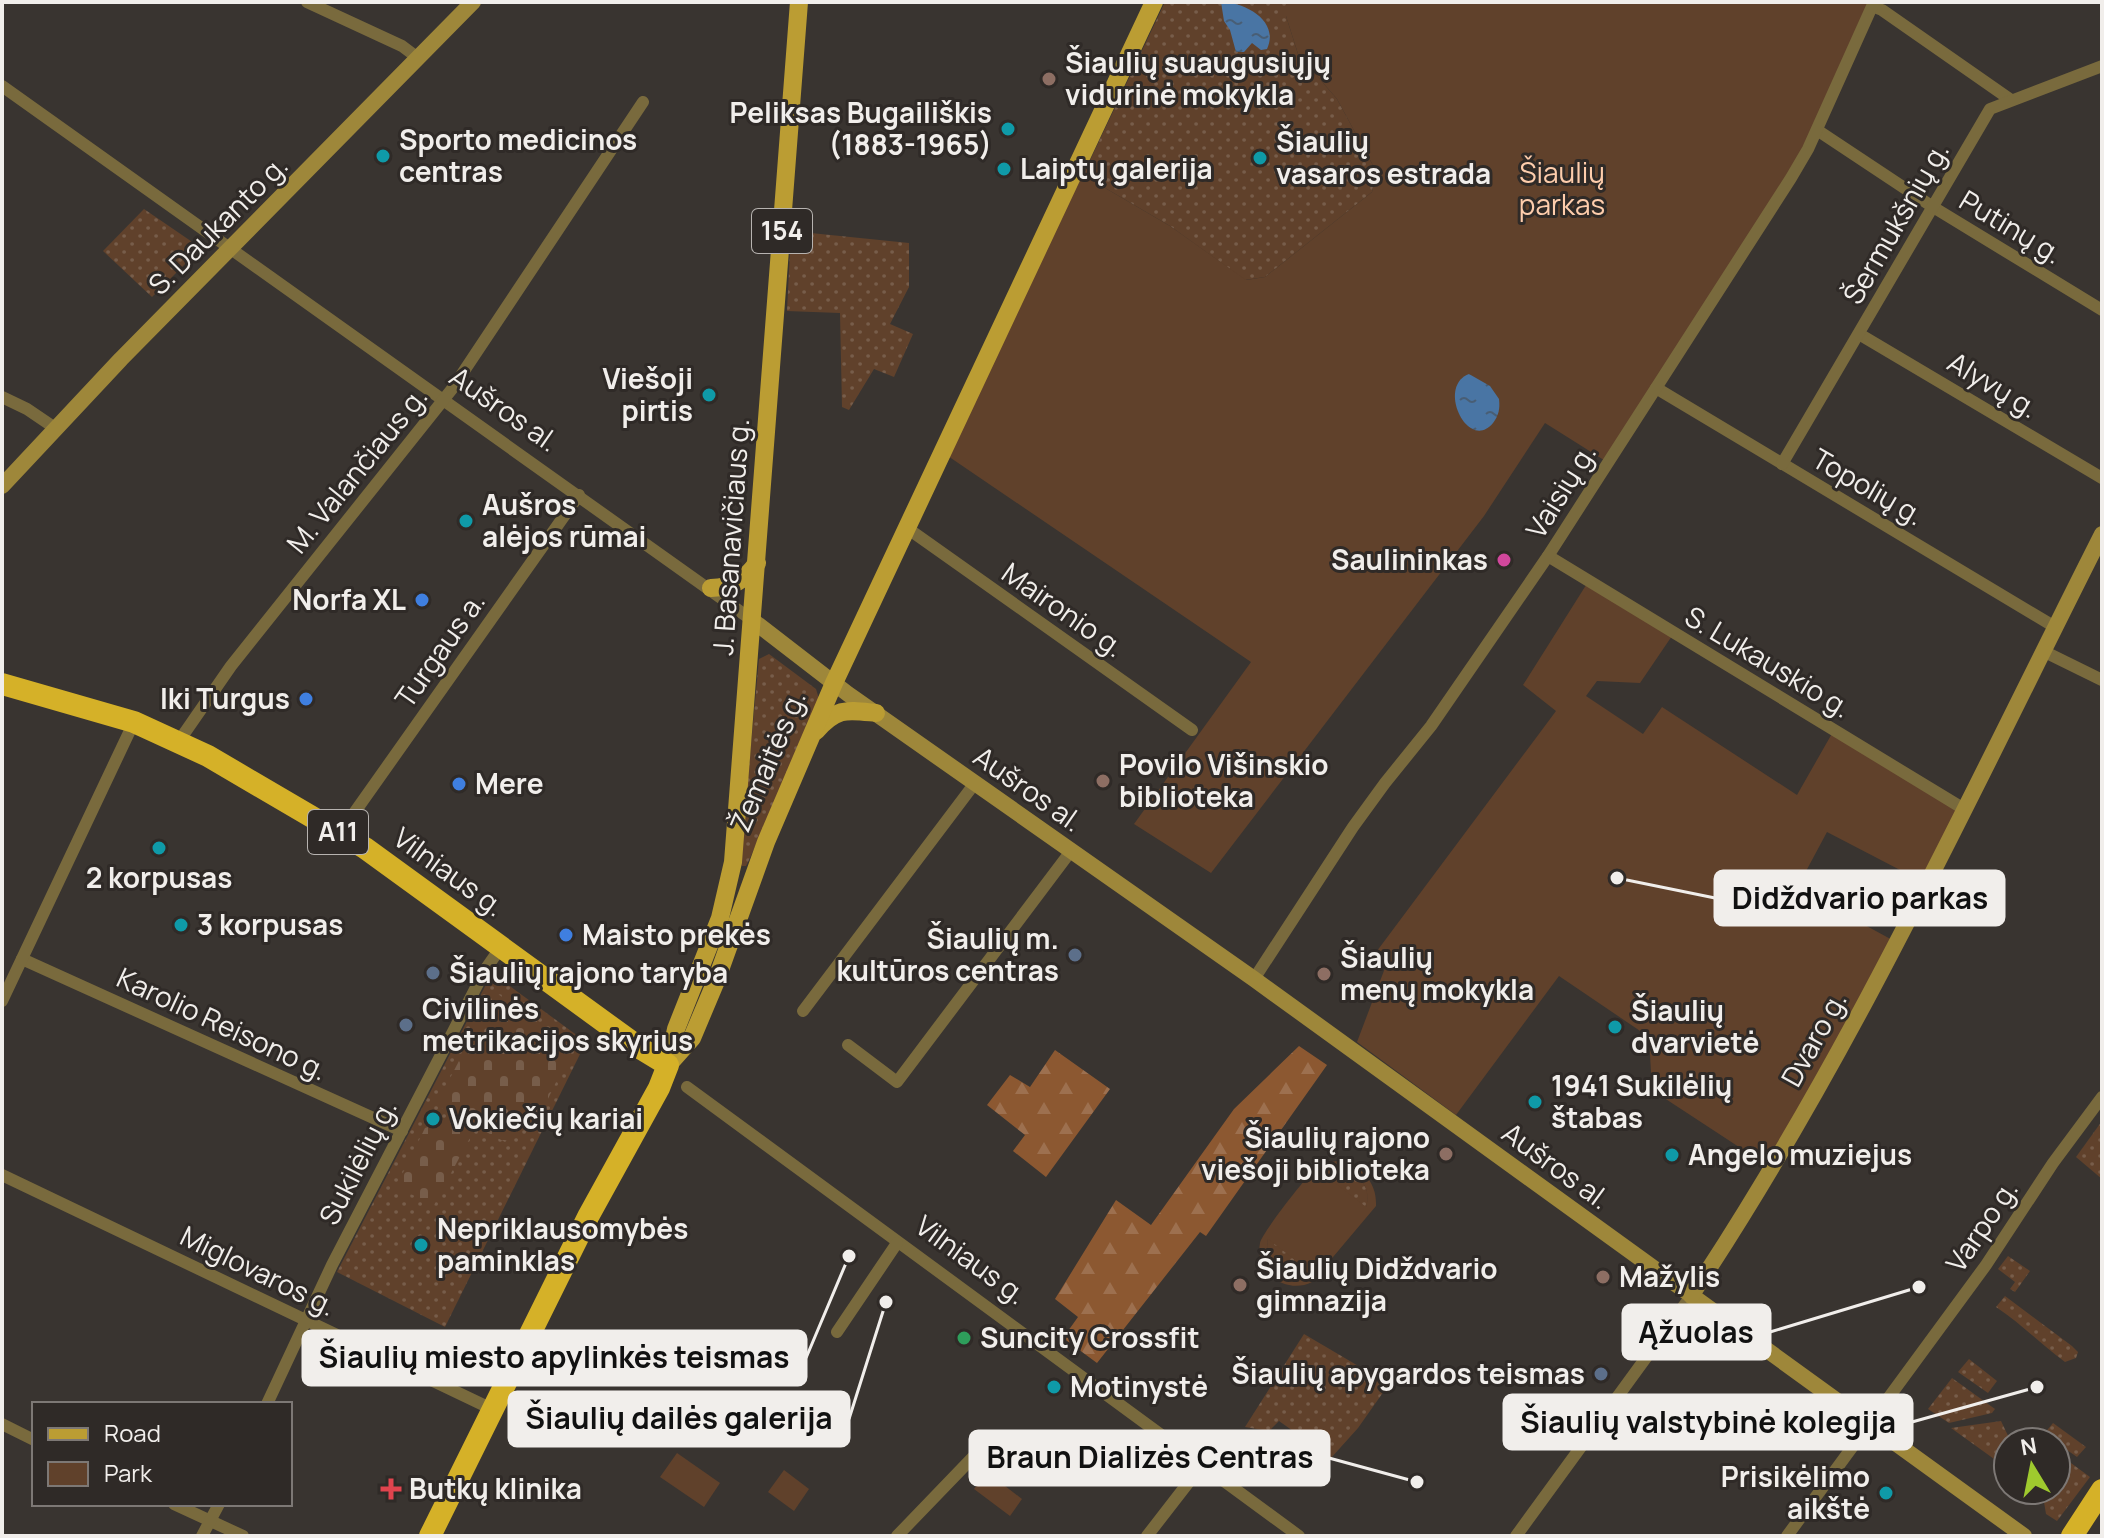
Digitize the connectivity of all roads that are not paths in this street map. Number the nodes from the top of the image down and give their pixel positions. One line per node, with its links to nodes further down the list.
1 (307, 2): 6 (street)
2 (473, 2): 6 (main road, S. Daukanto g.)
3 (799, 2): 27 (main road, J. Basanavičiaus g. / 154)
4 (1154, 2): 24 (main road, Žemaitės g.)
5 (1874, 5): 9 (street); 11 (street, Vaisių g.)
6 (418, 58): 13 (main road, S. Daukanto g.)
7 (2102, 66): 9 (street, Šermukšnių g.)
8 (2, 86): 13 (street, Aušros al.)
9 (2011, 100): 12 (street, Šermukšnių g.)
10 (643, 102): 18 (street, M. Valančiaus g.)
11 (1817, 130): 12 (street, Putinų g.); 16 (street, Vaisių g.)
12 (1933, 207): 14 (street, Putinų g.); 15 (street, Šermukšnių g.)
13 (230, 249): 18 (street, Aušros al.); 19 (main road, S. Daukanto g.)
14 (2102, 310)
15 (1859, 334): 20 (street, Šermukšnių g.); 21 (street, Alyvų g.)
16 (1656, 388): 20 (street, Topolių g.); 26 (street, Vaisių g.)
17 (2, 397): 19 (street)
18 (445, 399): 23 (street, Aušros al.); 39 (street, M. Valančiaus g.)
19 (55, 428): 22 (main road, S. Daukanto g.)
20 (1782, 464): 30 (street, Topolių g.)
21 (2102, 478)
22 (2, 486)
23 (579, 495): 28 (street, Aušros al.); 42 (street, Turgaus a.)
24 (907, 528): 33 (main road, Žemaitės g.); 37 (street, Maironio g.)
25 (2102, 534): 30 (main road, Dvaro g.)
26 (1548, 556): 41 (street, S. Lukauskio g.); 46 (street, Vaisių g.)
27 (757, 563): 28 (main road); 29 (main road, J. Basanavičiaus g. / 154)
28 (711, 588): 29 (street, Aušros al.)
29 (752, 620): 33 (main road, Aušros al.); 50 (main road, J. Basanavičiaus g. / 154)
30 (2055, 627): 31 (main road, Dvaro g.)
31 (2043, 651): 32 (street); 41 (main road, Dvaro g.)
32 (2102, 680)
33 (834, 683): 35 (main road, Aušros al.); 38 (main road, Žemaitės g.)
34 (2, 684): 36 (highway, Vilniaus g. / A11)
35 (876, 713): 38 (main road); 40 (main road, Aušros al.)
36 (134, 722): 39 (highway, Vilniaus g. / A11); 45 (street)
37 (1192, 730)
38 (810, 740): 50 (main road, Žemaitės g.)
39 (179, 741): 42 (highway, Vilniaus g. / A11)
40 (975, 783): 43 (main road, Aušros al.); 48 (street)
41 (1964, 809): 56 (main road, Dvaro g.)
42 (340, 833): 44 (highway, Vilniaus g. / A11)
43 (1071, 851): 46 (main road, Aušros al.); 49 (street)
44 (501, 947): 50 (highway, Vilniaus g. / A11); 53 (street, Sukilėlių g.)
45 (22, 959): 47 (street); 53 (street, Karolio Reisono g.)
46 (1254, 979): 56 (main road, Aušros al.)
47 (2, 1001)
48 (803, 1011)
49 (848, 1045)
50 (668, 1065): 60 (highway, Žemaitės g.)
51 (687, 1087): 55 (street, Vilniaus g.)
52 (2102, 1097): 61 (street, Varpo g.)
53 (402, 1131): 57 (street, Sukilėlių g.)
54 (2, 1175): 57 (street, Miglovaros g.)
55 (897, 1243): 58 (street); 65 (street, Vilniaus g.)
56 (1691, 1296): 61 (main road, Aušros al.); 76 (street, Dvaro g.)
57 (305, 1320): 59 (street, Sukilėlių g.); 60 (street, Miglovaros g.)
58 (837, 1332)
59 (268, 1402)
60 (494, 1410): 72 (highway, Žemaitės g.)
61 (1869, 1423): 77 (street, Varpo g.); 78 (main road, Aušros al.)
62 (2, 1424): 63 (street)
63 (32, 1439)
64 (976, 1454): 73 (street)
65 (1202, 1465): 74 (street); 75 (street, Vilniaus g.)
66 (2102, 1490): 79 (highway)
67 (178, 1506): 69 (street)
68 (218, 1506): 69 (street)
69 (210, 1520): 70 (street); 71 (street)
70 (202, 1536)
71 (243, 1536)
72 (430, 1536)
73 (897, 1536)
74 (1147, 1536)
75 (1299, 1536)
76 (1516, 1536)
77 (1787, 1536)
78 (2024, 1536)
79 (2072, 1536)

